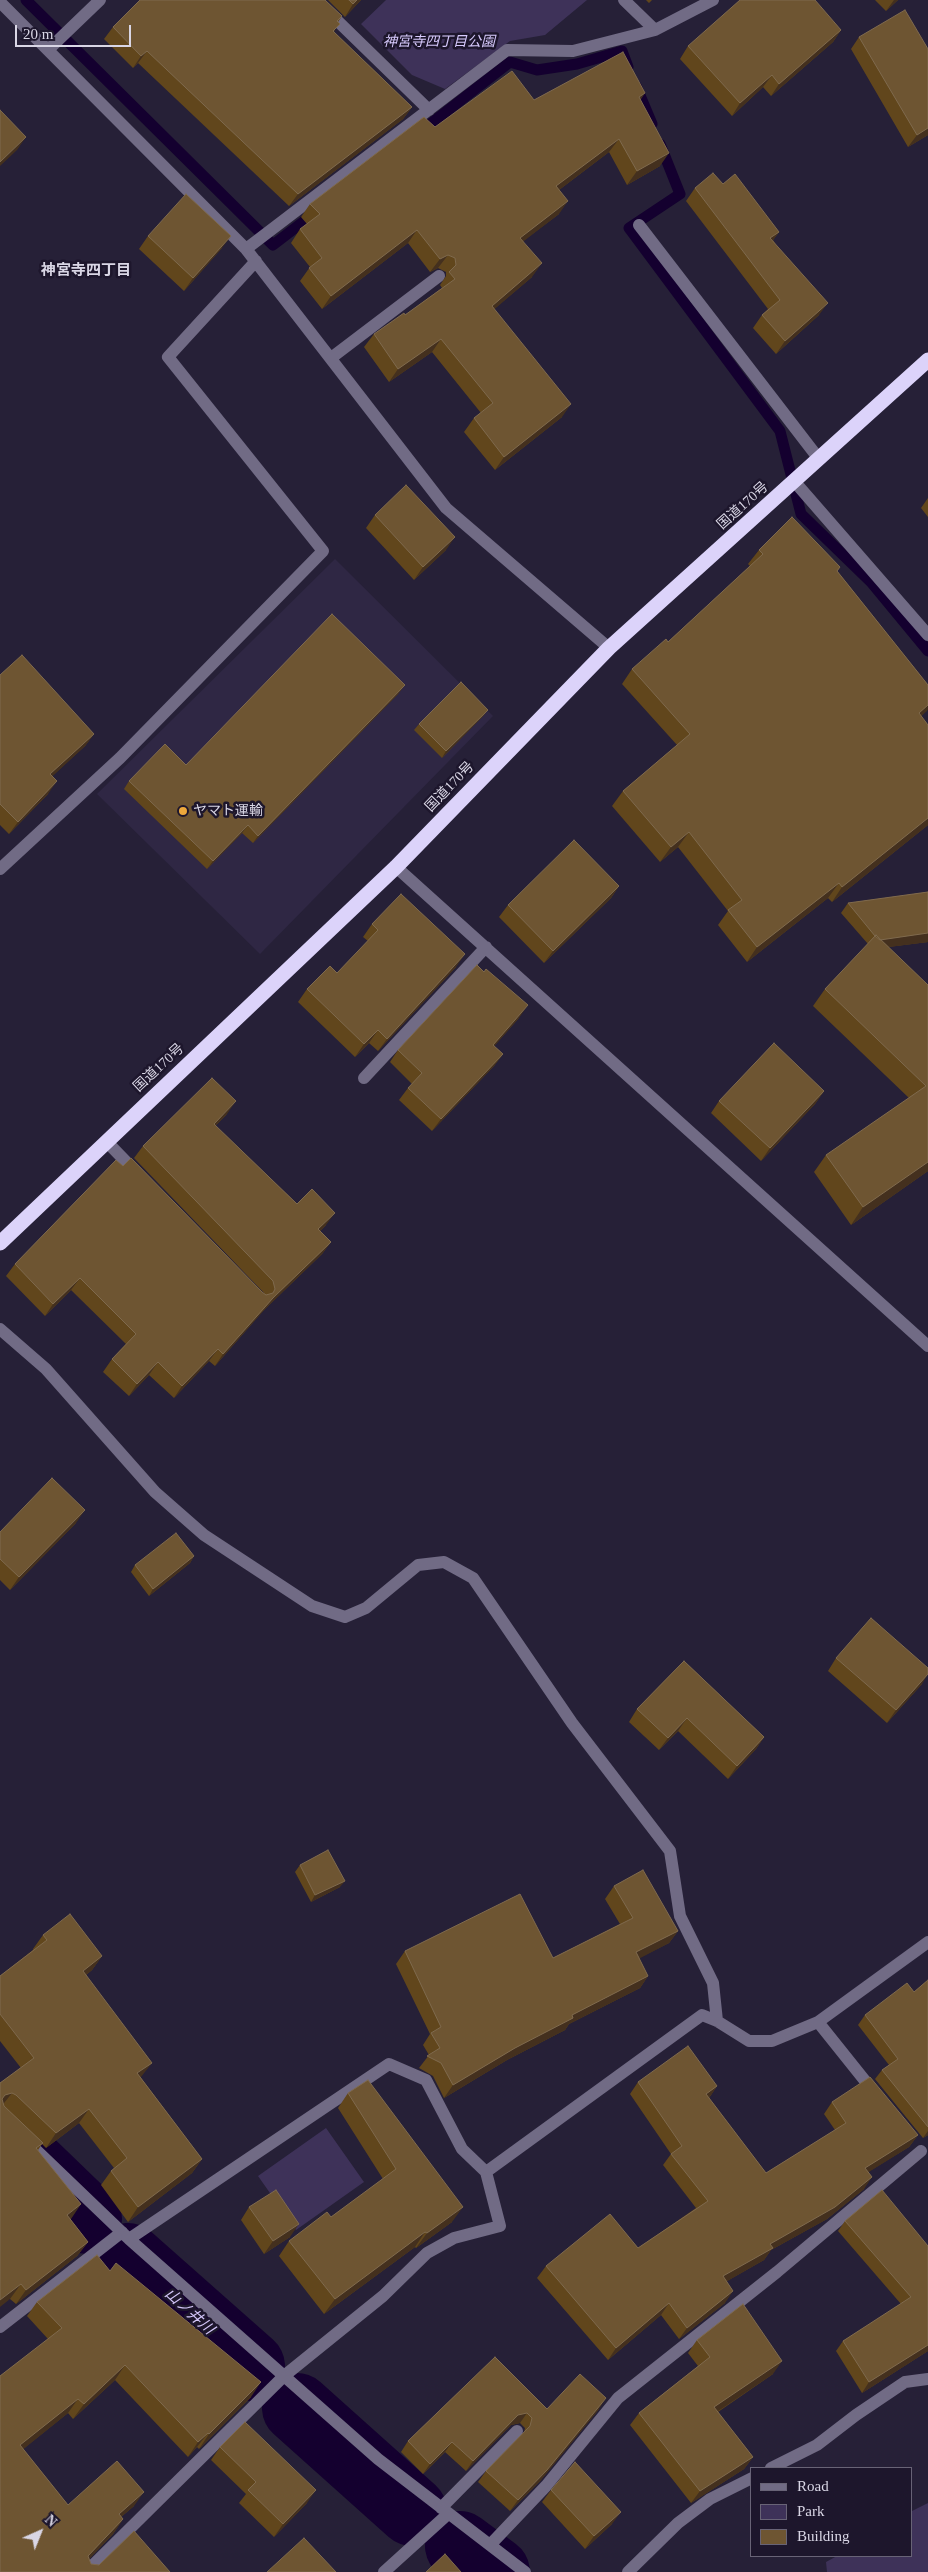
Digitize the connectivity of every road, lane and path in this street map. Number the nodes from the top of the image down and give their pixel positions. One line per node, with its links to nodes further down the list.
1 (100, 0): 7 (street)
2 (316, 0): 8 (street)
3 (624, 0): 6 (street)
4 (713, 0): 6 (street)
5 (0, 2): 7 (street)
6 (655, 30): 8 (street)
7 (49, 49): 10 (street)
8 (429, 110): 10 (street)
9 (639, 226): 15 (street)
10 (246, 249): 11 (street)
11 (256, 261): 13 (street); 20 (street)
12 (439, 276): 13 (street)
13 (331, 358): 18 (street)
14 (928, 360): 15 (highway, 国道170号)
15 (819, 459): 16 (highway, 国道170号)
16 (794, 481): 17 (street); 18 (highway, 国道170号)
17 (928, 636)
18 (609, 648): 19 (highway, 国道170号)
19 (396, 867): 21 (street); 23 (highway, 国道170号)
20 (0, 870)
21 (486, 947): 22 (street); 27 (street)
22 (364, 1078)
23 (106, 1141): 24 (street); 25 (highway, 国道170号)
24 (148, 1184)
25 (0, 1243)
26 (0, 1329): 29 (street)
27 (928, 1346)
28 (928, 1942): 30 (street)
29 (717, 2021): 30 (street); 34 (street)
30 (818, 2022): 31 (street)
31 (885, 2105)
32 (22, 2136): 35 (street)
33 (921, 2150): 43 (street)
34 (486, 2172): 35 (street); 37 (street)
35 (125, 2236): 36 (street); 37 (street)
36 (0, 2326)
37 (284, 2376): 42 (street); 44 (street)
38 (928, 2379): 40 (street)
39 (517, 2431): 42 (street)
40 (772, 2467)
41 (750, 2479): 47 (street)
42 (445, 2511): 43 (street); 45 (street)
43 (490, 2545): 46 (street)
44 (86, 2572)
45 (384, 2572)
46 (525, 2572)
47 (628, 2572)

